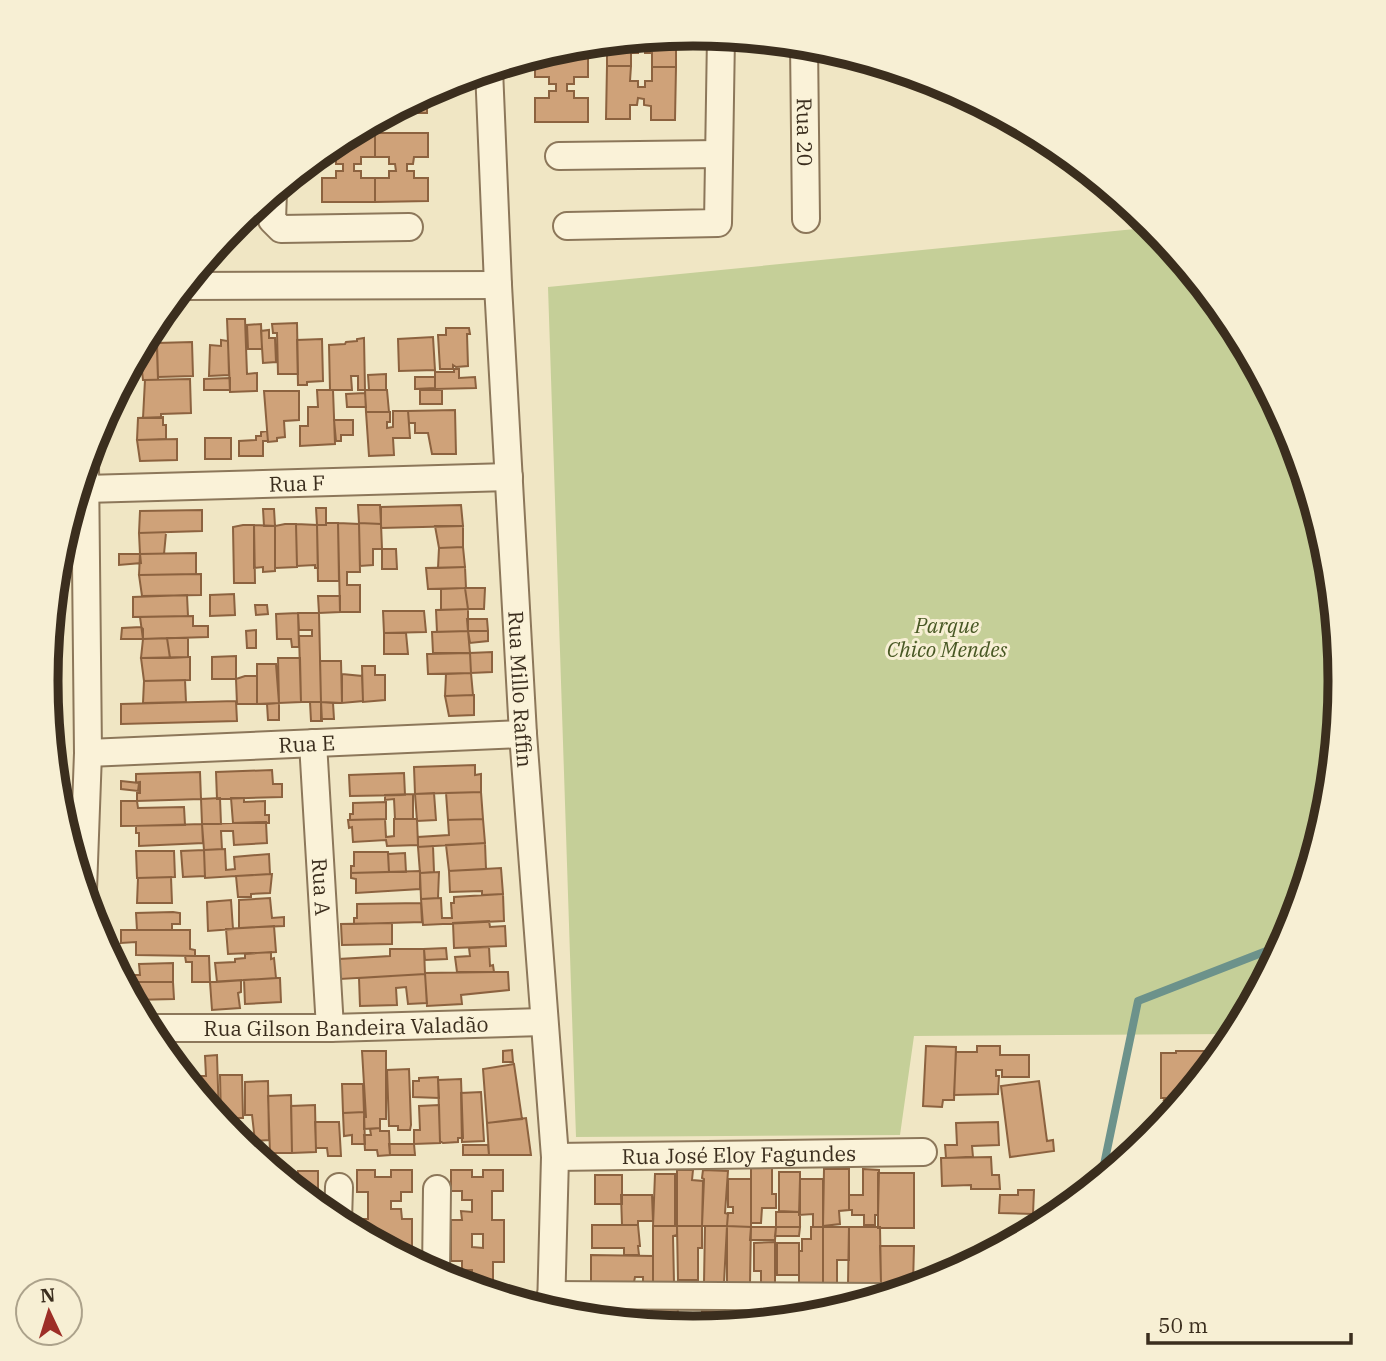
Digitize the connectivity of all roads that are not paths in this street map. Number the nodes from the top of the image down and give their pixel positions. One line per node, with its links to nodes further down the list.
1 (721, 47): 4 (street)
2 (804, 56): 7 (street, Rua 20)
3 (489, 79): 10 (street, Rua Millo Raffin)
4 (719, 154): 5 (street); 8 (street)
5 (559, 156)
6 (272, 205): 9 (street)
7 (806, 219)
8 (567, 226)
9 (409, 228)
10 (498, 285): 11 (street); 13 (street, Rua Millo Raffin)
11 (196, 286)
12 (92, 477): 13 (street, Rua F)
13 (509, 477): 15 (street, Rua Millo Raffin)
14 (85, 498): 17 (street)
15 (523, 734): 16 (street, Rua E); 19 (street, Rua Millo Raffin)
16 (313, 743): 17 (street, Rua E); 21 (street, Rua A)
17 (89, 753): 18 (street)
18 (84, 859)
19 (543, 1022): 21 (street, Rua Gilson Bandeira Valadão); 23 (street, Rua Millo Raffin)
20 (162, 1028): 21 (street, Rua Gilson Bandeira Valadão)
21 (330, 1028)
22 (923, 1152): 23 (street, Rua José Eloy Fagundes)
23 (555, 1157): 29 (street, Rua Millo Raffin)
24 (339, 1187): 26 (street)
25 (437, 1189): 27 (street)
26 (338, 1207)
27 (436, 1261)
28 (841, 1298): 30 (street)
29 (551, 1299)
30 (568, 1303)

